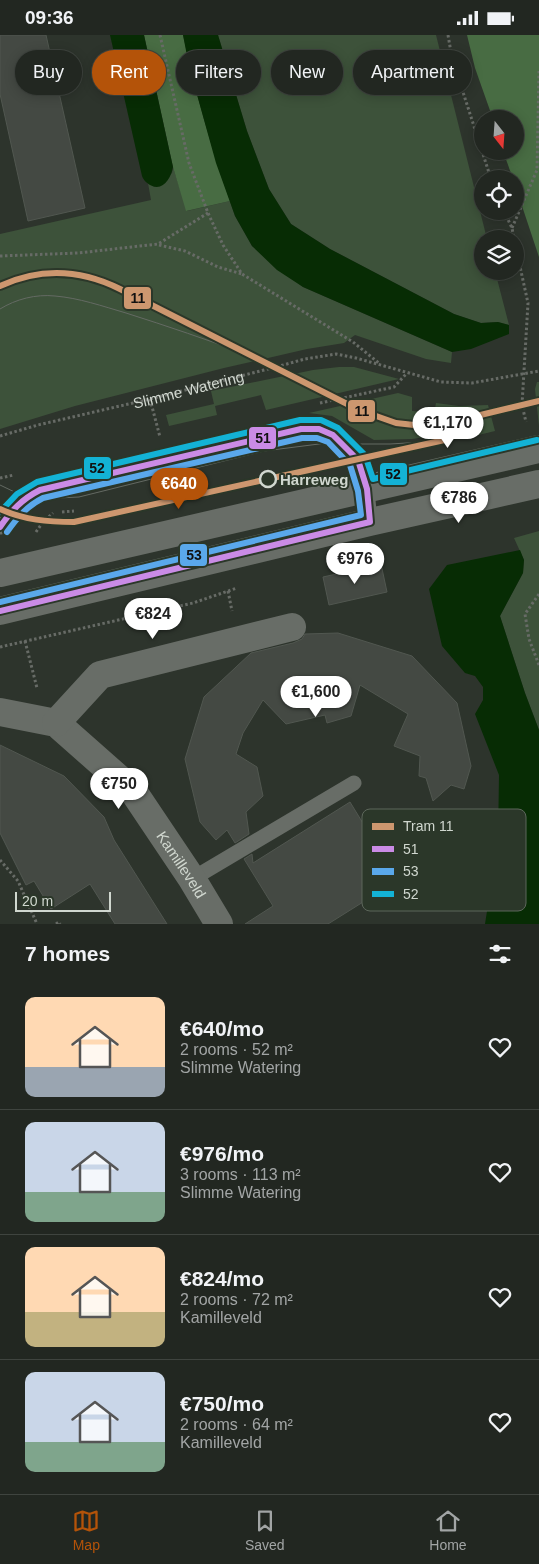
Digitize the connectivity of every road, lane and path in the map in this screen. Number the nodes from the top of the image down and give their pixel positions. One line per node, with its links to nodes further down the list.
1 (160, 35): 5 (path)
2 (448, 35): 4 (path)
3 (539, 71): 7 (path)
4 (488, 170)
5 (208, 213): 8 (path); 10 (path)
6 (508, 220): 7 (path)
7 (512, 228)
8 (158, 244): 9 (path); 10 (path)
9 (0, 256)
10 (242, 274): 12 (path)
11 (523, 280): 14 (path)
12 (381, 365): 14 (path, Slimme Watering); 15 (path, Slimme Watering)
13 (539, 371): 14 (path, Slimme Watering)
14 (524, 373)
15 (0, 437)
16 (539, 449): 18 (street)
17 (539, 485): 20 (street)
18 (367, 489): 20 (lane); 21 (lane); 23 (street)
19 (74, 511): 22 (path)
20 (370, 522): 25 (street)
21 (0, 527)
22 (32, 538)
23 (0, 573)
24 (539, 593): 28 (path)
25 (0, 611)
26 (292, 627): 30 (street)
27 (25, 641): 30 (path)
28 (539, 665)
29 (0, 713): 30 (street)
30 (56, 723): 33 (street, Kamilleveld)
31 (354, 783): 33 (lane)
32 (0, 860): 34 (path)
33 (192, 879): 37 (street, Kamilleveld)
34 (37, 924)
35 (56, 924): 36 (path)
36 (60, 924)
37 (219, 924)

